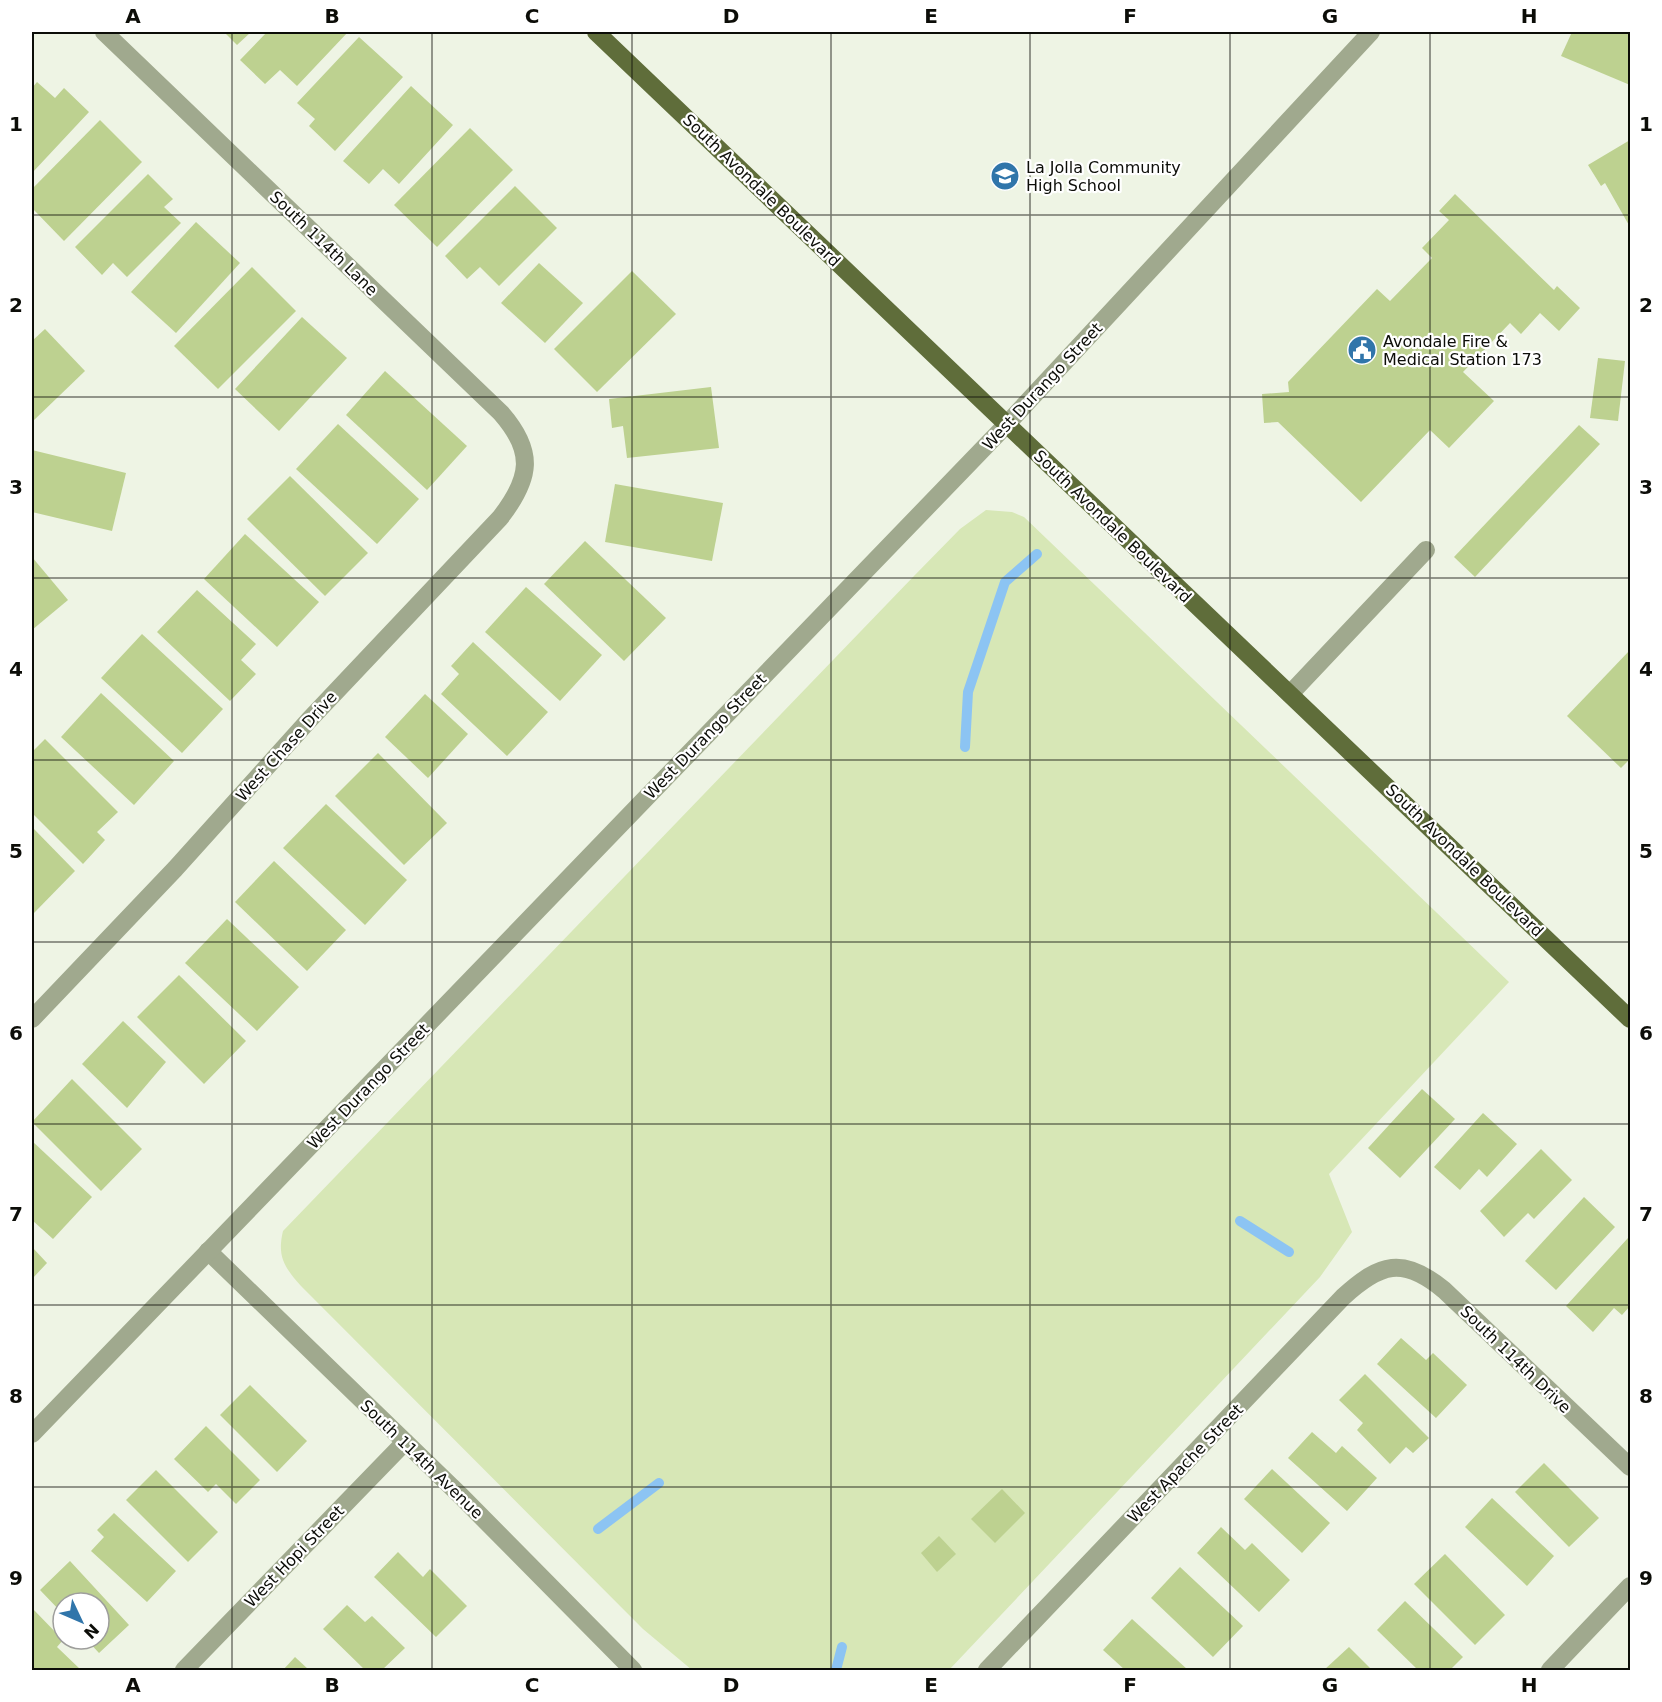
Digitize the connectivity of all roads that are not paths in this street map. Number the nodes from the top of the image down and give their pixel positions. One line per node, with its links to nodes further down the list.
1 (104, 32): 5 (street, South 114th Lane)
2 (596, 32): 4 (main road, South Avondale Boulevard)
3 (1371, 32): 4 (street, West Durango Street)
4 (1007, 424): 7 (main road, South Avondale Boulevard); 10 (street, West Durango Street)
5 (526, 466): 8 (street, West Chase Drive)
6 (1426, 550): 7 (street)
7 (1290, 694): 9 (main road, South Avondale Boulevard)
8 (32, 1019)
9 (1630, 1019)
10 (208, 1251): 12 (street, West Durango Street); 13 (street, South 114th Avenue)
11 (1392, 1266): 14 (street, South 114th Drive); 18 (street, West Apache Street)
12 (32, 1434)
13 (405, 1442): 16 (street, West Hopi Street); 17 (street, South 114th Avenue)
14 (1630, 1467)
15 (1630, 1586): 19 (street)
16 (184, 1671)
17 (633, 1671)
18 (987, 1671)
19 (1550, 1671)

